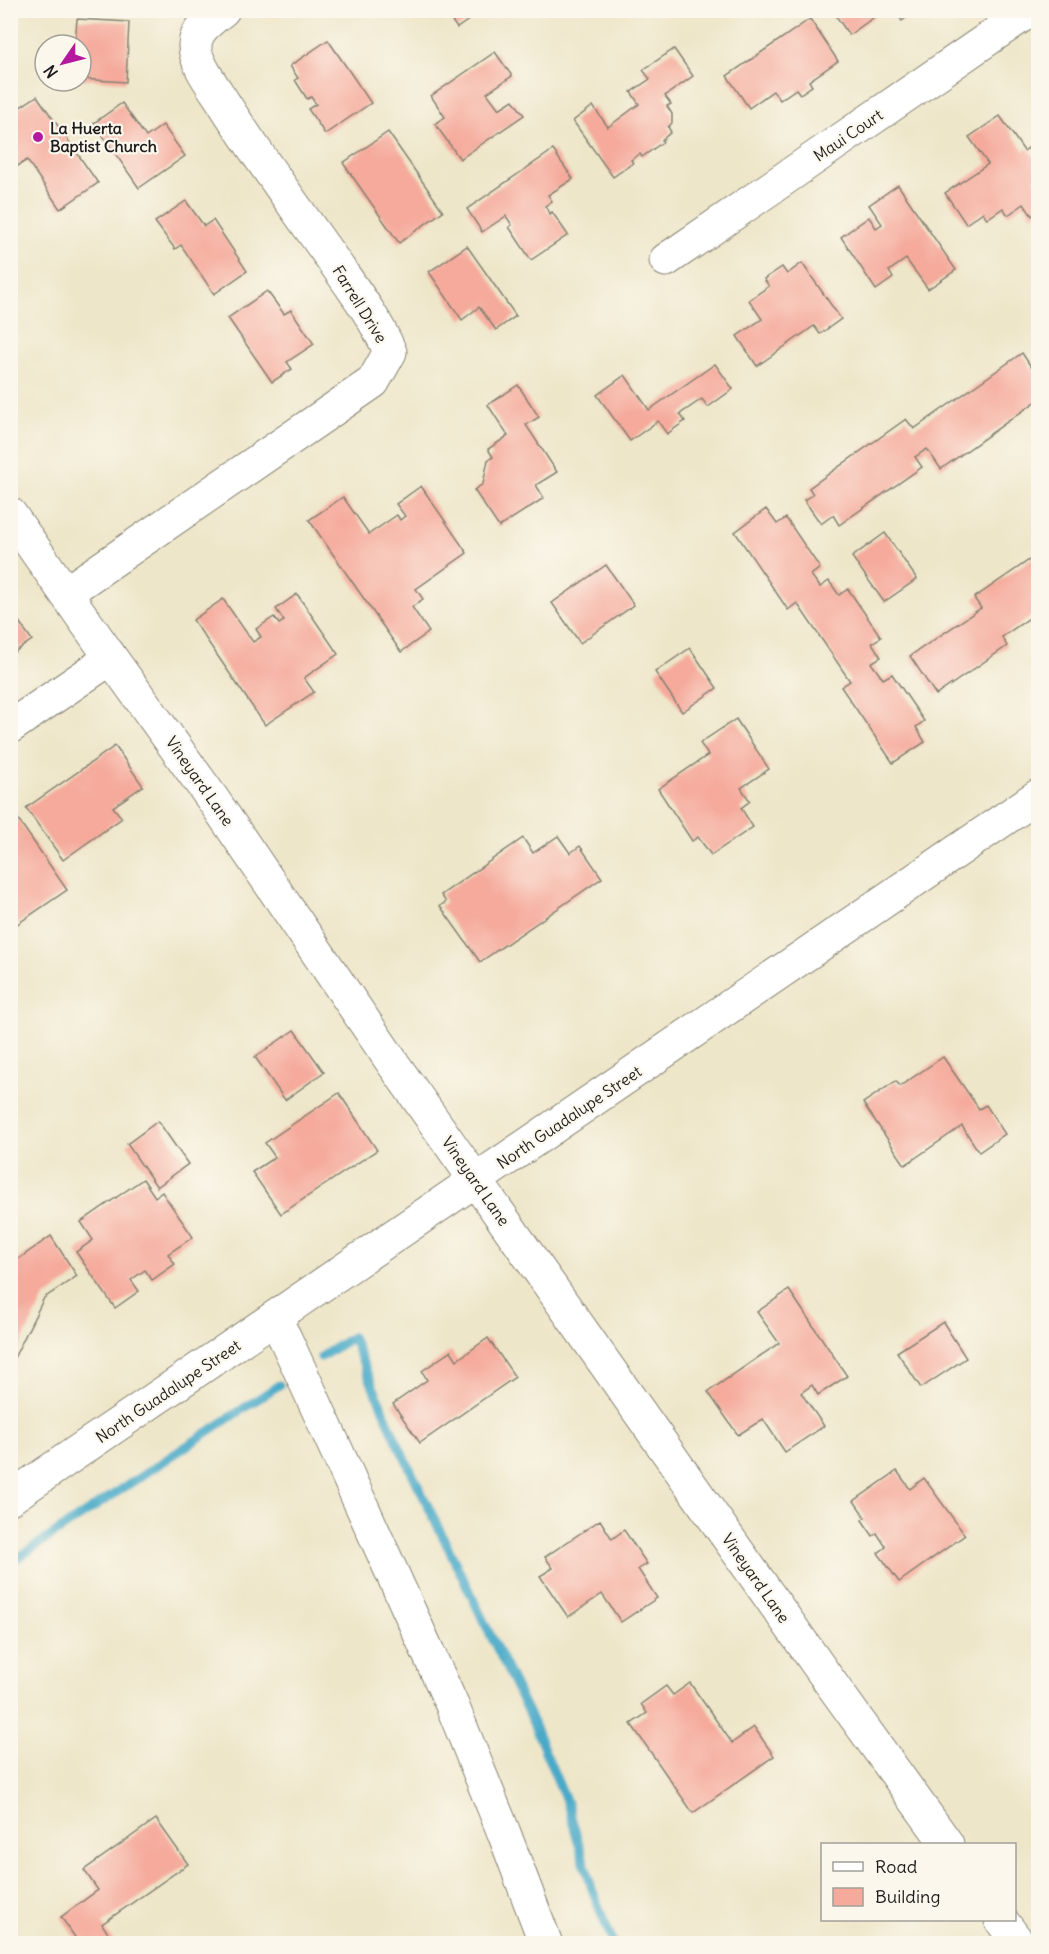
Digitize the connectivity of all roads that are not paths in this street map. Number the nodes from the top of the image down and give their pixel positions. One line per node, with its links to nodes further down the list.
1 (223, 10): 5 (street, Farrell Drive)
2 (1030, 10): 3 (street, Maui Court)
3 (666, 260)
4 (10, 514): 5 (street, Vineyard Lane)
5 (67, 592): 6 (street, Vineyard Lane)
6 (111, 658): 7 (street); 9 (street, Vineyard Lane)
7 (10, 728)
8 (1038, 796): 9 (street, North Guadalupe Street)
9 (476, 1180): 10 (street, North Guadalupe Street); 12 (street, Vineyard Lane)
10 (274, 1318): 11 (street, North Guadalupe Street); 14 (street)
11 (10, 1498)
12 (946, 1843)
13 (1002, 1921): 15 (street)
14 (546, 1944)
15 (1018, 1944)

